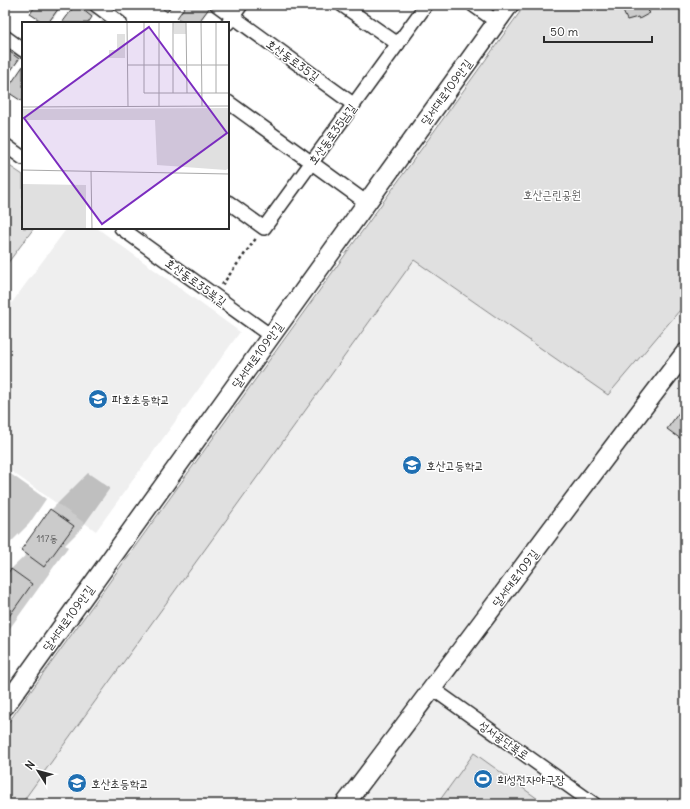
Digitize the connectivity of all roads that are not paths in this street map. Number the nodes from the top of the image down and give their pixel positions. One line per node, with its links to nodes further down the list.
1 (96, 5): 9 (street)
2 (217, 5): 8 (street, 호산동로35길)
3 (241, 5): 8 (street)
4 (342, 5): 12 (street)
5 (426, 5): 12 (street, 호산동로35남길)
6 (473, 5): 10 (street)
7 (509, 5): 10 (street, 달서대로109안길)
8 (230, 20): 15 (street, 호산동로35길)
9 (119, 22)
10 (497, 22): 20 (street, 달서대로109안길)
11 (5, 37): 13 (street)
12 (398, 44): 15 (street, 호산동로35남길)
13 (22, 49)
14 (229, 103): 18 (street)
15 (353, 104): 18 (street, 호산동로35남길)
16 (5, 145): 17 (street)
17 (22, 157)
18 (311, 162): 19 (street, 호산동로35남길); 20 (street)
19 (229, 203)
20 (367, 203): 22 (street, 달서대로109안길)
21 (122, 229): 22 (street, 호산동로35북길)
22 (271, 336): 25 (street, 달서대로109안길)
23 (685, 353): 24 (street, 달서대로109길)
24 (433, 689): 26 (street, 달서대로109길); 27 (street, 성서공단북로)
25 (5, 706)
26 (346, 804)
27 (594, 804)

